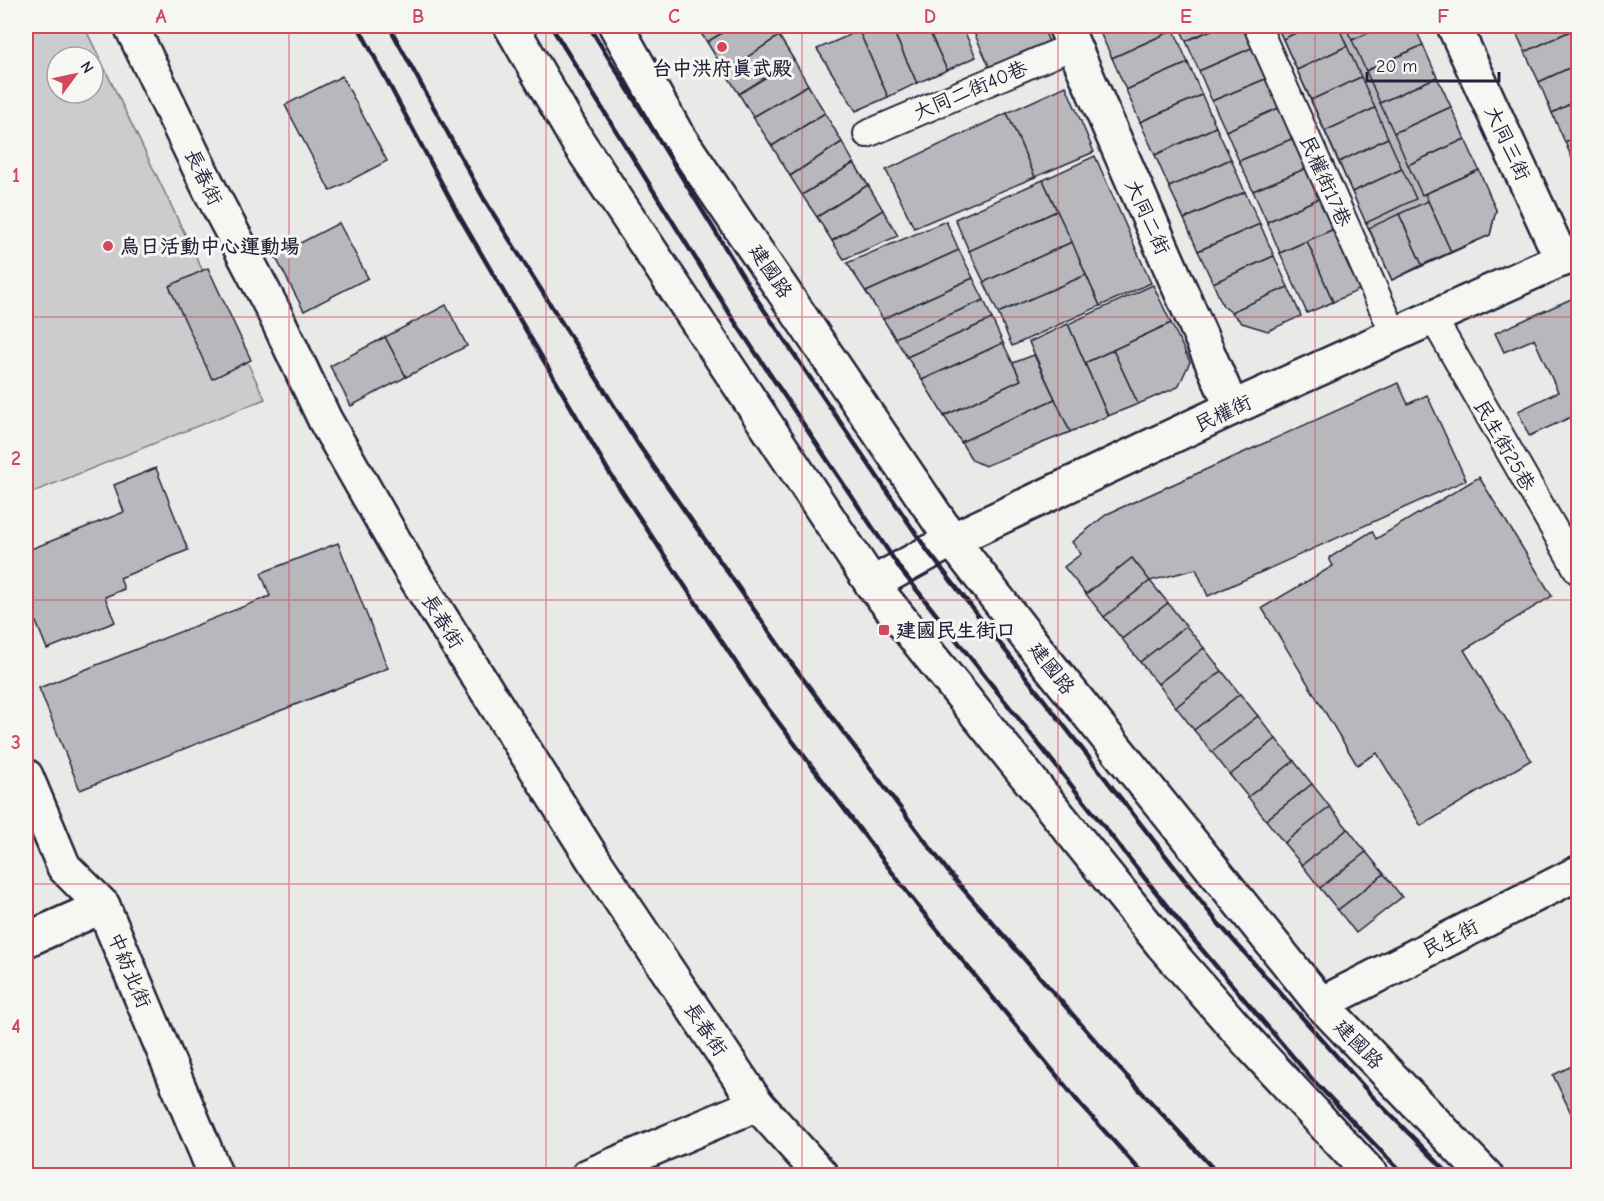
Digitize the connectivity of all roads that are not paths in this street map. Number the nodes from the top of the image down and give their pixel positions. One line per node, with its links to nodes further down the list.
1 (131, 26): 20 (street, 長春街)
2 (511, 26): 14 (street)
3 (616, 26): 12 (street, 建國路)
4 (1257, 26): 10 (lane, 民權街17巷)
5 (1454, 26): 8 (street, 大同三街)
6 (1069, 36): 7 (lane, 大同二街40巷); 11 (street, 大同二街)
7 (867, 134)
8 (1570, 256): 9 (street, 民權街)
9 (1433, 318): 10 (street, 民權街); 13 (lane, 民生街25巷)
10 (1395, 336): 11 (street, 民權街)
11 (1232, 408): 12 (street, 民權街)
12 (952, 540): 14 (street, 民權街); 19 (street, 建國路)
13 (1578, 571)
14 (872, 584): 24 (street)
15 (26, 776): 17 (street, 中紡北街)
16 (1578, 873): 19 (street, 民生街)
17 (103, 906): 18 (street); 21 (street, 中紡北街)
18 (26, 940)
19 (1321, 1004): 25 (street, 建國路)
20 (757, 1104): 22 (street); 23 (street, 長春街)
21 (216, 1176)
22 (588, 1176)
23 (822, 1176)
24 (1372, 1176)
25 (1486, 1176)

